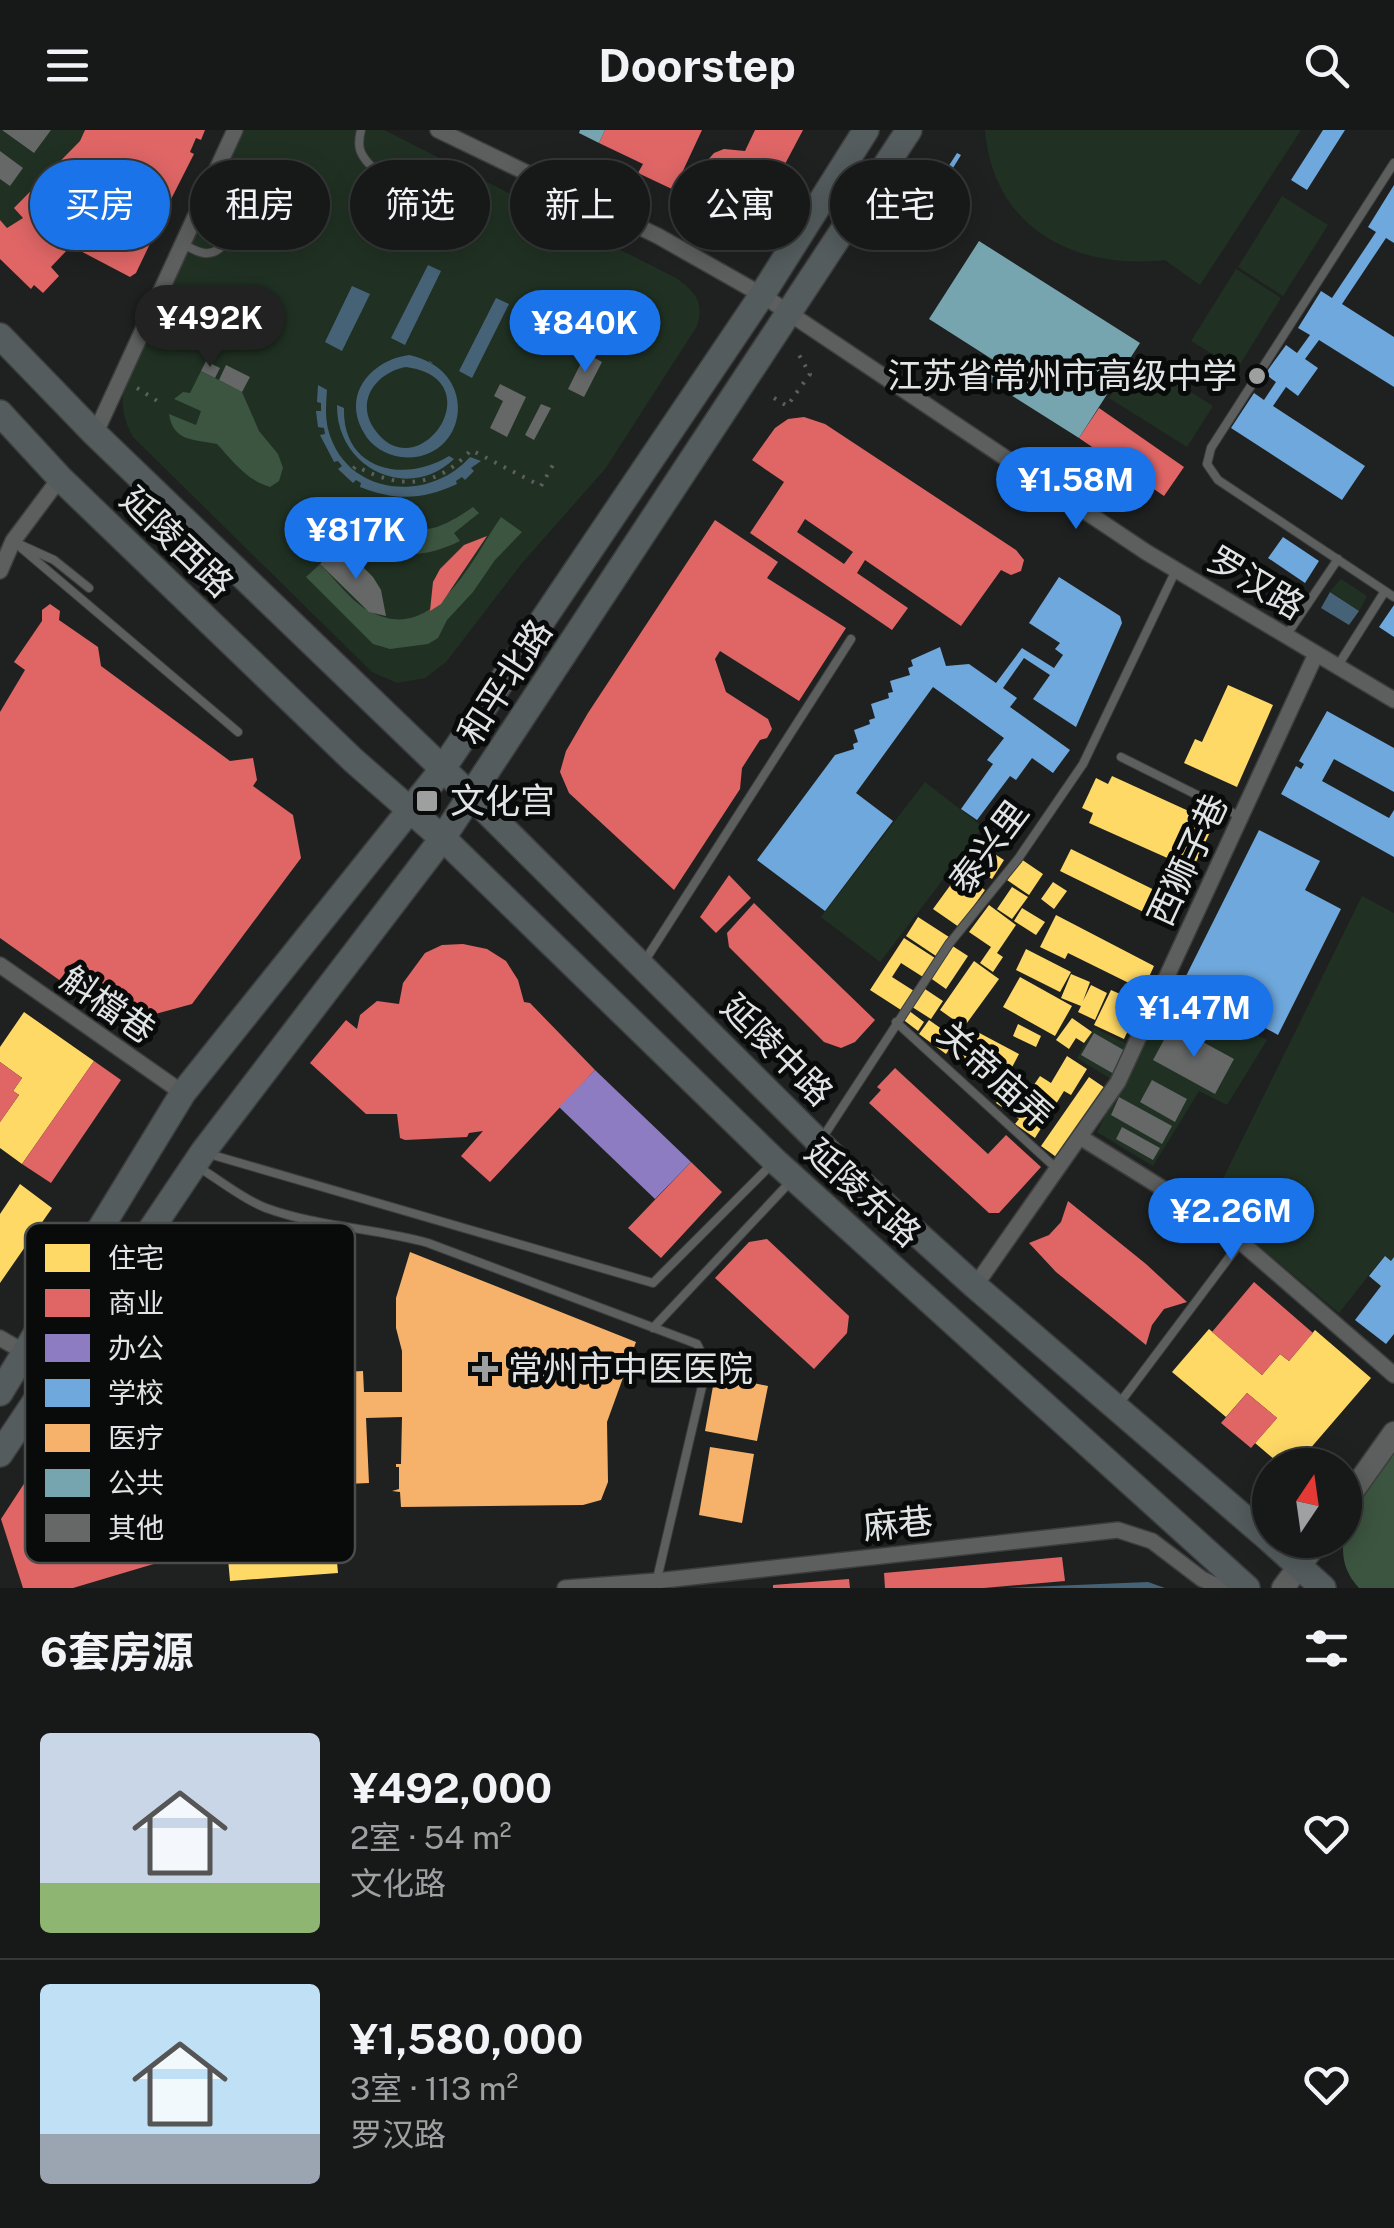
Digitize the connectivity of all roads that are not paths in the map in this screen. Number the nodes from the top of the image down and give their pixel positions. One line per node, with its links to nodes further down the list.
1 (235, 130): 8 (street)
2 (360, 130): 6 (lane)
3 (438, 130): 10 (street, 罗汉路)
4 (866, 130): 10 (main road, 和平北路)
5 (909, 130): 11 (main road, 和平北路)
6 (365, 160)
7 (1394, 164): 17 (lane)
8 (181, 244): 9 (lane); 14 (street)
9 (190, 248)
10 (762, 295): 11 (street, 罗汉路); 30 (main road, 和平北路)
11 (789, 314): 18 (street, 罗汉路); 31 (main road, 和平北路)
12 (0, 336): 14 (main road, 延陵西路)
13 (0, 413): 15 (main road, 延陵西路)
14 (94, 434): 30 (main road, 延陵西路)
15 (60, 478): 16 (street); 32 (main road, 延陵西路)
16 (13, 541): 19 (street); 20 (lane); 28 (lane)
17 (1338, 559): 21 (lane); 23 (lane)
18 (1176, 570): 23 (street, 罗汉路); 37 (lane, 泰兴里)
19 (0, 571)
20 (89, 588)
21 (1385, 591): 22 (lane); 26 (lane)
22 (1394, 597)
23 (1286, 636): 25 (street, 罗汉路)
24 (852, 639): 35 (lane)
25 (1316, 654): 26 (street, 罗汉路); 33 (street, 西狮子巷)
26 (1337, 666): 27 (street, 罗汉路)
27 (1394, 700)
28 (238, 732)
29 (1121, 756): 33 (lane)
30 (441, 771): 31 (main road, 延陵西路); 32 (main road, 和平北路)
31 (470, 796): 34 (main road, 和平北路); 35 (main road, 延陵中路)
32 (412, 810): 34 (main road, 延陵西路); 38 (main road, 和平北路)
33 (1241, 817): 39 (street, 西狮子巷)
34 (442, 839): 41 (main road, 和平北路); 43 (main road, 延陵东路)
35 (641, 965): 40 (main road, 延陵中路)
36 (3, 972): 38 (street, 斛檔巷)
37 (896, 1022): 40 (lane, 泰兴里); 42 (lane, 关帝庙弄)
38 (184, 1092): 44 (main road, 和平北路)
39 (1080, 1136): 42 (street, 西狮子巷); 48 (street)
40 (819, 1142): 49 (main road, 延陵中路)
41 (198, 1158): 43 (lane); 45 (main road, 和平北路); 46 (lane)
42 (1057, 1169): 49 (street, 西狮子巷)
43 (785, 1170): 50 (lane); 68 (main road, 延陵东路)
44 (105, 1223)
45 (155, 1223)
46 (331, 1223)
47 (355, 1227): 50 (lane)
48 (1241, 1242): 54 (street); 56 (lane)
49 (975, 1286): 56 (main road, 延陵中路)
50 (652, 1328): 65 (lane)
51 (0, 1338): 52 (street)
52 (25, 1353)
53 (25, 1355): 55 (main road, 和平北路)
54 (1394, 1374)
55 (0, 1392)
56 (1116, 1407): 61 (main road, 延陵中路)
57 (25, 1417): 59 (main road, 和平北路)
58 (1394, 1433): 60 (street)
59 (0, 1454)
60 (1362, 1478)
61 (1252, 1524)
62 (1291, 1558): 64 (main road, 延陵中路)
63 (1306, 1558): 64 (street)
64 (1300, 1566): 69 (street); 70 (main road, 延陵中路)
65 (656, 1581): 66 (street, 麻巷); 67 (street, 麻巷)
66 (564, 1588)
67 (1222, 1588)
68 (1247, 1588)
69 (1283, 1588)
70 (1323, 1588)

